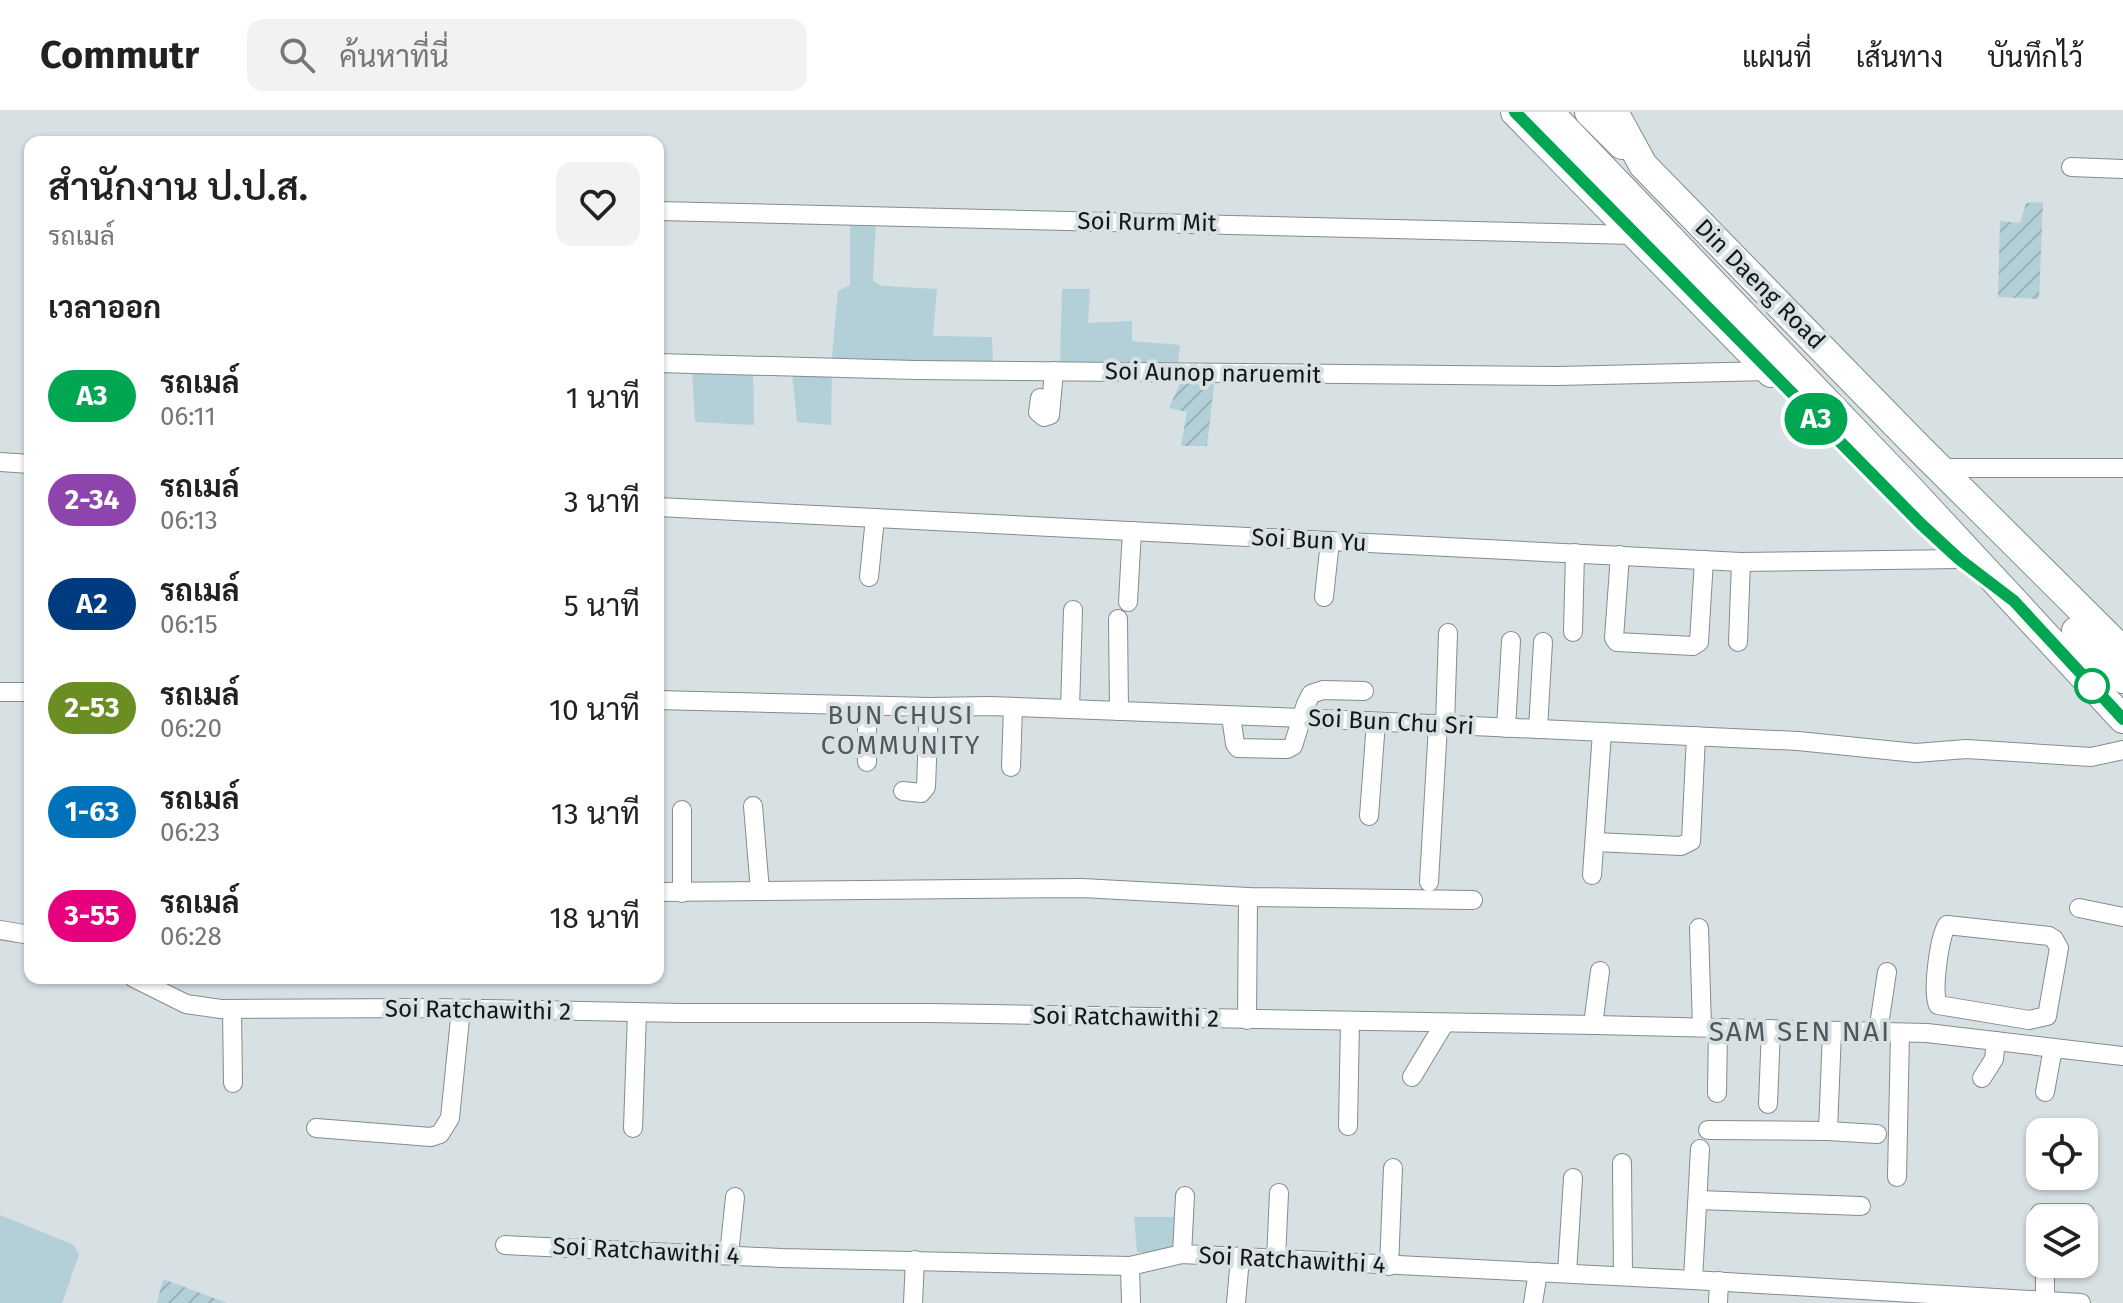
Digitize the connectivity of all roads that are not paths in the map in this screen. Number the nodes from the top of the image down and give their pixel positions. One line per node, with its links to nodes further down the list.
1 (1515, 112): 9 (main road, Din Daeng Road)
2 (1549, 112): 30 (main road, Din Daeng Road)
3 (1589, 112): 5 (main road)
4 (1614, 112): 5 (main road, Din Daeng Road)
5 (1643, 165): 14 (main road, Din Daeng Road)
6 (2071, 167): 7 (street)
7 (2123, 169)
8 (664, 211): 9 (street, Soi Rurm Mit)
9 (1635, 235): 12 (main road, Din Daeng Road)
10 (664, 363): 11 (street, Soi Aunop naruemit)
11 (1054, 371): 12 (street, Soi Aunop naruemit); 13 (street)
12 (1769, 371): 25 (main road, Din Daeng Road)
13 (1040, 398)
14 (1918, 447): 17 (main road, Din Daeng Road); 40 (main road, Din Daeng Road)
15 (0, 462): 16 (street)
16 (24, 464)
17 (1940, 468): 18 (street); 39 (main road, Din Daeng Road)
18 (2123, 468)
19 (664, 507): 20 (street, Soi Bun Yu)
20 (875, 518): 21 (street, Soi Bun Yu); 28 (street)
21 (1132, 531): 22 (street, Soi Bun Yu); 31 (street)
22 (1330, 541): 23 (street, Soi Bun Yu); 29 (street)
23 (1575, 553): 24 (street, Soi Bun Yu); 34 (street)
24 (1620, 555): 26 (street, Soi Bun Yu); 26 (street)
25 (1959, 559): 27 (street, Soi Bun Yu); 30 (main road, Din Daeng Road)
26 (1704, 560): 27 (street, Soi Bun Yu)
27 (1741, 562): 38 (street)
28 (869, 577)
29 (1324, 597)
30 (2014, 601): 52 (main road, Din Daeng Road)
31 (1128, 602)
32 (1073, 610): 48 (street)
33 (1118, 619): 49 (street)
34 (1573, 632)
35 (1448, 633): 54 (street)
36 (1511, 641): 55 (street)
37 (1543, 642): 56 (street)
38 (1738, 642)
39 (2123, 651)
40 (2123, 679)
41 (1364, 691): 51 (street)
42 (0, 692): 43 (street)
43 (24, 692)
44 (664, 700): 45 (street, Soi Bun Chu Sri)
45 (867, 706): 46 (street, Soi Bun Chu Sri); 60 (street)
46 (929, 707): 47 (street, Soi Bun Chu Sri); 62 (street)
47 (1013, 707): 48 (street, Soi Bun Chu Sri); 61 (street)
48 (1070, 709): 49 (street, Soi Bun Chu Sri)
49 (1119, 711): 50 (street, Soi Bun Chu Sri)
50 (1231, 716): 51 (street, Soi Bun Chu Sri); 51 (street)
51 (1302, 718): 53 (street, Soi Bun Chu Sri)
52 (2123, 719)
53 (1376, 722): 54 (street, Soi Bun Chu Sri); 65 (street)
54 (1442, 725): 55 (street, Soi Bun Chu Sri); 68 (street)
55 (1506, 728): 56 (street, Soi Bun Chu Sri)
56 (1538, 729): 57 (street, Soi Bun Chu Sri)
57 (1602, 732): 58 (street, Soi Bun Chu Sri); 66 (street)
58 (1696, 736): 59 (street, Soi Bun Chu Sri); 66 (street)
59 (2123, 750)
60 (867, 762)
61 (1011, 767)
62 (903, 791)
63 (753, 806): 69 (street)
64 (682, 810): 71 (street)
65 (1369, 816)
66 (1595, 842): 67 (street)
67 (1592, 875)
68 (1429, 882)
69 (760, 891): 71 (street); 72 (street)
70 (664, 892): 71 (street)
71 (682, 893)
72 (1248, 897): 73 (street); 86 (street)
73 (1473, 900)
74 (2079, 908): 75 (street)
75 (2123, 917)
76 (1699, 928): 90 (street)
77 (0, 930): 78 (street)
78 (24, 934)
79 (1600, 971): 89 (street)
80 (1887, 972): 93 (street)
81 (146, 984): 82 (street, Soi Ratchawithi 2)
82 (232, 1009): 83 (street, Soi Ratchawithi 2); 101 (street)
83 (461, 1009): 84 (street, Soi Ratchawithi 2); 106 (street)
84 (637, 1012): 86 (street, Soi Ratchawithi 2); 107 (street)
85 (2025, 1019): 85 (street); 96 (street)
86 (1247, 1020): 87 (street, Soi Ratchawithi 2)
87 (1350, 1022): 88 (street, Soi Ratchawithi 2); 105 (street)
88 (1444, 1024): 89 (street, Soi Ratchawithi 2); 99 (street)
89 (1593, 1025): 90 (street, Soi Ratchawithi 2)
90 (1710, 1027): 91 (street, Soi Ratchawithi 2); 103 (street)
91 (1771, 1029): 92 (street, Soi Ratchawithi 2); 104 (street)
92 (1832, 1031): 93 (street, Soi Ratchawithi 2); 109 (street)
93 (1878, 1032): 94 (street, Soi Ratchawithi 2)
94 (1900, 1033): 95 (street, Soi Ratchawithi 2); 114 (street)
95 (1996, 1041): 96 (street, Soi Ratchawithi 2); 100 (street)
96 (2024, 1045): 97 (street, Soi Ratchawithi 2)
97 (2053, 1048): 98 (street, Soi Ratchawithi 2); 102 (street)
98 (2123, 1056)
99 (1412, 1077)
100 (1982, 1078)
101 (233, 1083)
102 (2045, 1092)
103 (1717, 1093)
104 (1768, 1104)
105 (1348, 1126)
106 (316, 1128)
107 (633, 1128)
108 (1708, 1130): 109 (street)
109 (1828, 1131): 110 (street)
110 (1877, 1134)
111 (1700, 1149): 119 (street)
112 (1622, 1163): 131 (street)
113 (1393, 1168): 128 (street)
114 (1897, 1177)
115 (1573, 1178): 130 (street)
116 (1279, 1193): 126 (street)
117 (1185, 1196): 122 (street)
118 (735, 1197): 123 (street)
119 (1699, 1200): 120 (street); 133 (street)
120 (1861, 1206)
121 (505, 1245): 123 (street, Soi Ratchawithi 4)
122 (1182, 1254): 124 (street, Soi Ratchawithi 4); 127 (street, Soi Ratchawithi 4)
123 (729, 1255): 125 (street, Soi Ratchawithi 4)
124 (1240, 1258): 126 (street, Soi Ratchawithi 4); 139 (street)
125 (915, 1260): 127 (street, Soi Ratchawithi 4); 137 (street)
126 (1276, 1260): 128 (street, Soi Ratchawithi 4)
127 (1130, 1266): 138 (street)
128 (1389, 1266): 129 (street, Soi Ratchawithi 4)
129 (1538, 1272): 130 (street, Soi Ratchawithi 4); 140 (street)
130 (1567, 1273): 131 (street, Soi Ratchawithi 4)
131 (1623, 1276): 133 (street, Soi Ratchawithi 4)
132 (2052, 1278): 136 (street)
133 (1693, 1280): 134 (street, Soi Ratchawithi 4)
134 (1719, 1281): 135 (street, Soi Ratchawithi 4); 141 (street)
135 (1799, 1294): 136 (street, Soi Ratchawithi 4)
136 (2064, 1302)
137 (913, 1303)
138 (1131, 1303)
139 (1236, 1303)
140 (1533, 1303)
141 (1718, 1303)

